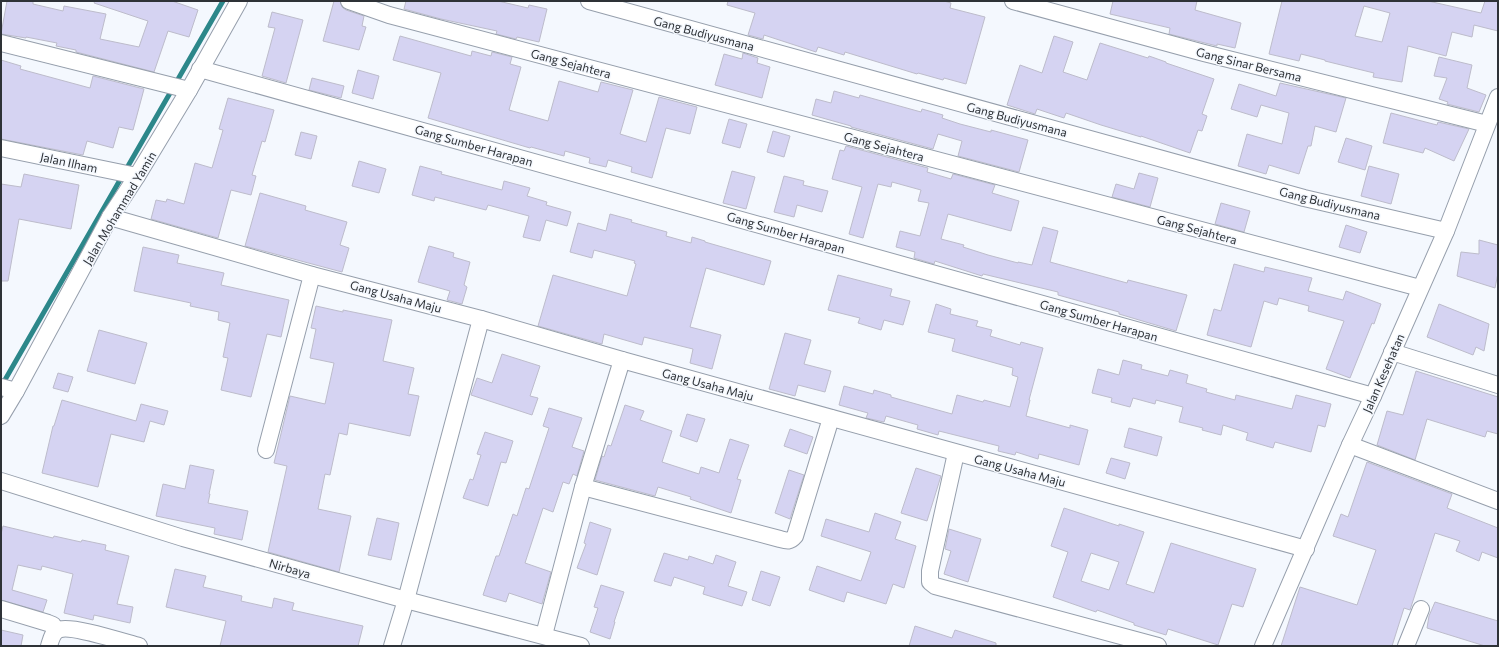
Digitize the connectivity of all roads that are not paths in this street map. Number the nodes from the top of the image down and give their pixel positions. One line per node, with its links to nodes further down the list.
1 (348, 1): 15 (street, Gang Sejahtera)
2 (590, 1): 13 (street, Gang Budiyusmana)
3 (1013, 1): 9 (street, Gang Sinar Bersama)
4 (236, 2): 6 (street, Jalan Mohammad Yamin)
5 (1, 43): 7 (street)
6 (200, 68): 7 (street, Jalan Mohammad Yamin); 22 (street, Gang Sumber Harapan)
7 (189, 90): 11 (street, Jalan Mohammad Yamin)
8 (1498, 97): 9 (street, Jalan Kesehatan)
9 (1487, 124): 13 (street, Jalan Kesehatan)
10 (1, 148): 11 (street, Jalan Ilham)
11 (137, 176): 12 (street, Jalan Mohammad Yamin)
12 (110, 217): 14 (street, Gang Usaha Maju); 21 (street, Jalan Mohammad Yamin)
13 (1446, 231): 15 (street, Jalan Kesehatan)
14 (312, 274): 16 (street, Gang Usaha Maju); 26 (street)
15 (1420, 288): 17 (street, Jalan Kesehatan)
16 (481, 318): 18 (street, Gang Usaha Maju); 32 (street)
17 (1392, 352): 19 (street); 22 (street, Jalan Kesehatan)
18 (622, 360): 24 (street, Gang Usaha Maju); 29 (street)
19 (1498, 385)
20 (1, 387): 21 (street)
21 (16, 391): 23 (street, Jalan Mohammad Yamin)
22 (1373, 396): 25 (street, Jalan Kesehatan)
23 (1, 416)
24 (832, 418): 27 (street, Gang Usaha Maju); 29 (street)
25 (1350, 445): 30 (street); 31 (street, Jalan Kesehatan)
26 (266, 450)
27 (956, 452): 31 (street, Gang Usaha Maju); 41 (street)
28 (1, 481): 32 (street, Nirbaya)
29 (583, 487): 36 (street)
30 (1498, 501)
31 (1306, 549): 42 (street, Jalan Kesehatan)
32 (406, 600): 36 (street, Nirbaya); 39 (street)
33 (1, 609): 35 (street)
34 (1421, 609): 43 (street)
35 (56, 631): 37 (street); 38 (street)
36 (544, 635): 40 (street, Nirbaya)
37 (50, 646)
38 (139, 646)
39 (392, 646)
40 (581, 646)
41 (1158, 646)
42 (1263, 646)
43 (1406, 646)

